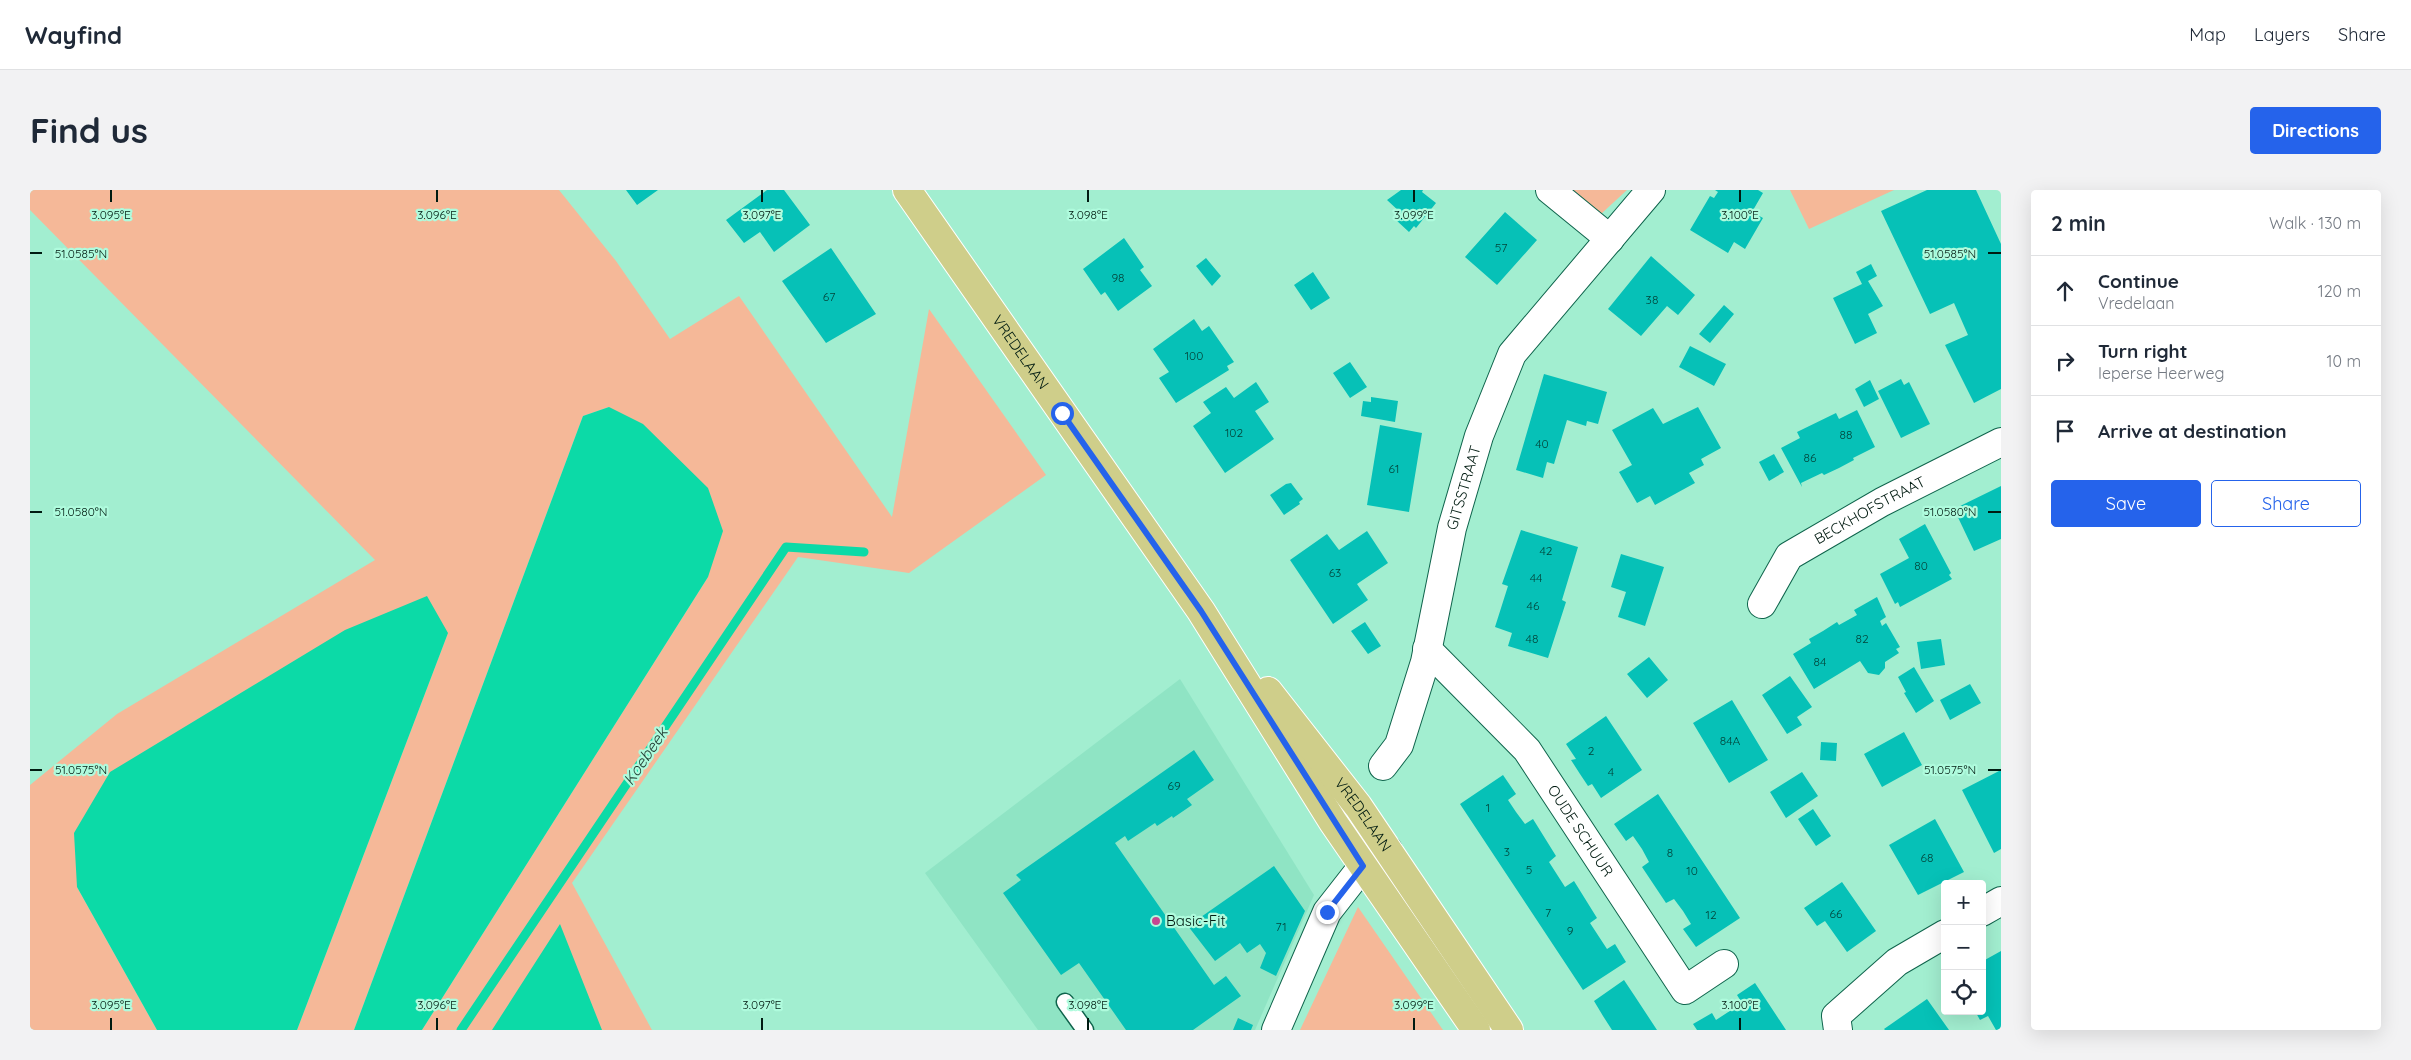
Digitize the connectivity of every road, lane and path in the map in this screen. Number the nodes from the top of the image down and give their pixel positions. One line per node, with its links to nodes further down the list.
1 (907, 190): 7 (main road, VREDELAAN)
2 (1550, 190): 4 (street)
3 (1651, 190): 4 (street, GITSSTRAAT)
4 (1610, 239): 8 (street, GITSSTRAAT)
5 (2001, 442): 6 (street, BECKHOFSTRAAT)
6 (1762, 604)
7 (1201, 611): 10 (main road, VREDELAAN); 11 (main road, VREDELAAN)
8 (1428, 649): 9 (street, GITSSTRAAT); 15 (street, OUDE SCHUUR)
9 (1382, 766)
10 (1388, 850): 11 (street); 20 (main road, VREDELAAN)
11 (1363, 866): 18 (street); 19 (main road, VREDELAAN)
12 (2001, 901): 13 (street)
13 (1986, 910)
14 (1941, 936): 21 (street)
15 (1724, 964)
16 (1065, 1002): 17 (lane)
17 (1085, 1030)
18 (1276, 1030)
19 (1476, 1030)
20 (1509, 1030)
21 (1838, 1030)

